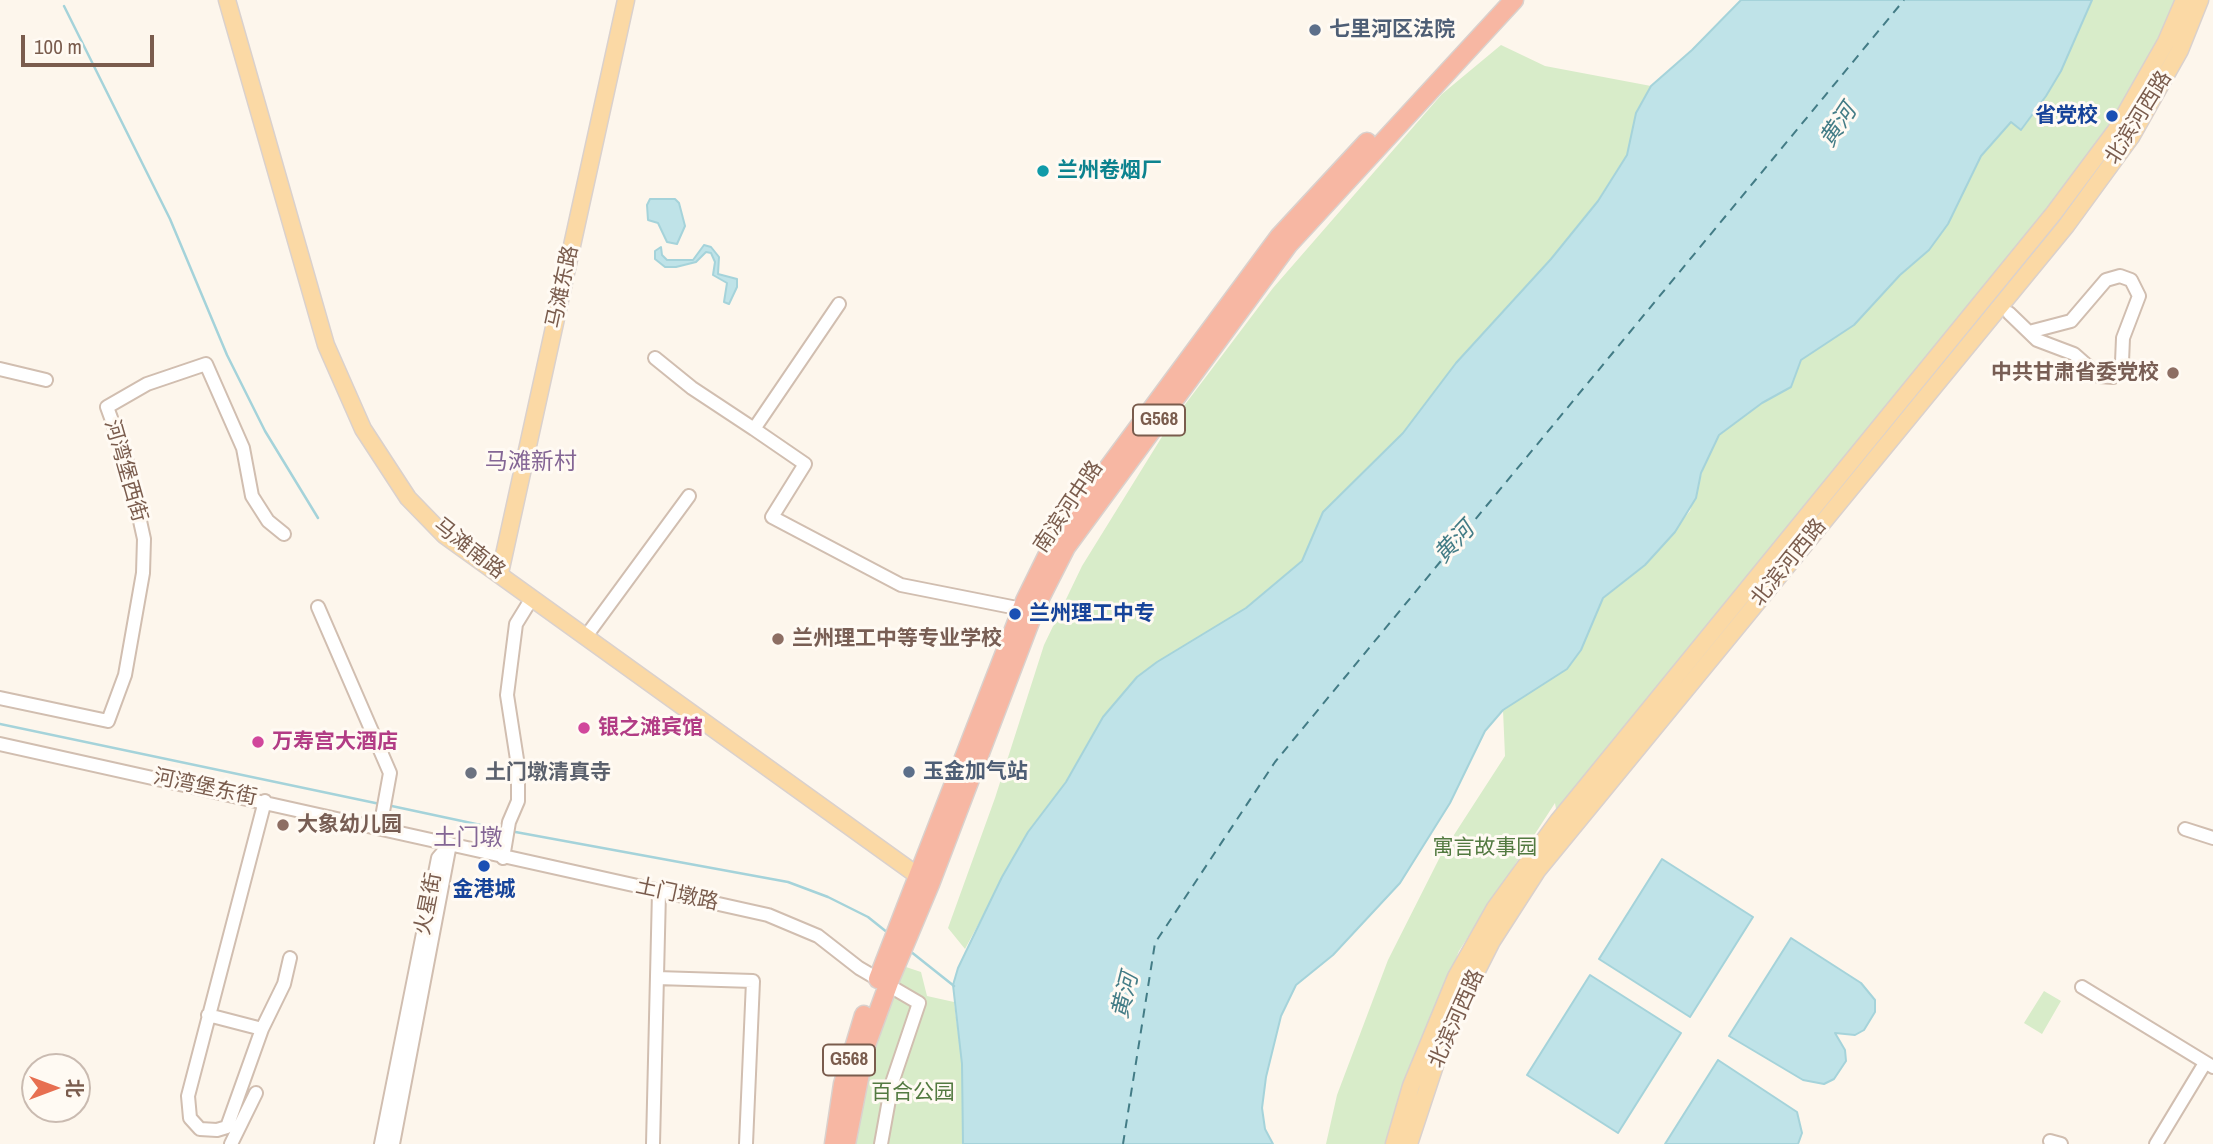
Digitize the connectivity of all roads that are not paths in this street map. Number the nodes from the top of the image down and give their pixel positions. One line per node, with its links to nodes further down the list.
1 (227, 0): 16 (main road, 马滩南路)
2 (626, 0): 16 (main road, 马滩东路)
3 (1500, 0): 19 (highway, 南滨河中路 / G568)
4 (1514, 0): 29 (highway, 南滨河中路 / G568)
5 (2184, 0): 47 (main road, 北滨河西路)
6 (2200, 0): 48 (main road, 北滨河西路)
7 (839, 304): 13 (street)
8 (2008, 313): 9 (street)
9 (2029, 332): 9 (street)
10 (655, 358): 13 (street)
11 (0, 369): 12 (street)
12 (46, 380)
13 (754, 429): 19 (street)
14 (689, 496): 20 (street)
15 (284, 534): 21 (street, 河湾堡西街)
16 (499, 573): 17 (main road, 马滩南路)
17 (532, 598): 20 (main road, 马滩南路); 28 (street)
18 (318, 607): 24 (street)
19 (1022, 609): 29 (highway, 南滨河中路 / G568)
20 (587, 635): 29 (main road, 马滩南路)
21 (0, 698)
22 (0, 744): 23 (street, 河湾堡东街)
23 (265, 801): 24 (street, 河湾堡东街); 35 (street)
24 (380, 828): 27 (street, 河湾堡东街)
25 (2185, 829): 26 (street)
26 (2213, 838)
27 (450, 844): 28 (street, 土门墩路); 40 (street, 火星街); 41 (street, 火星街)
28 (503, 858): 30 (street, 土门墩路)
29 (924, 880): 33 (highway, 南滨河中路 / G568)
30 (659, 892): 32 (street); 33 (street, 土门墩路)
31 (290, 958): 36 (street)
32 (657, 978): 42 (street); 43 (street)
33 (883, 981): 44 (highway, 南滨河中路 / G568); 45 (highway, 南滨河中路 / G568); 46 (street, 土门墩路)
34 (2082, 988): 37 (street)
35 (208, 1015): 36 (street); 36 (street)
36 (262, 1029)
37 (2209, 1065): 49 (street)
38 (256, 1093): 39 (street)
39 (231, 1144)
40 (381, 1144)
41 (393, 1144)
42 (653, 1144)
43 (746, 1144)
44 (834, 1144)
45 (846, 1144)
46 (881, 1144)
47 (1394, 1144)
48 (1409, 1144)
49 (2156, 1144)

